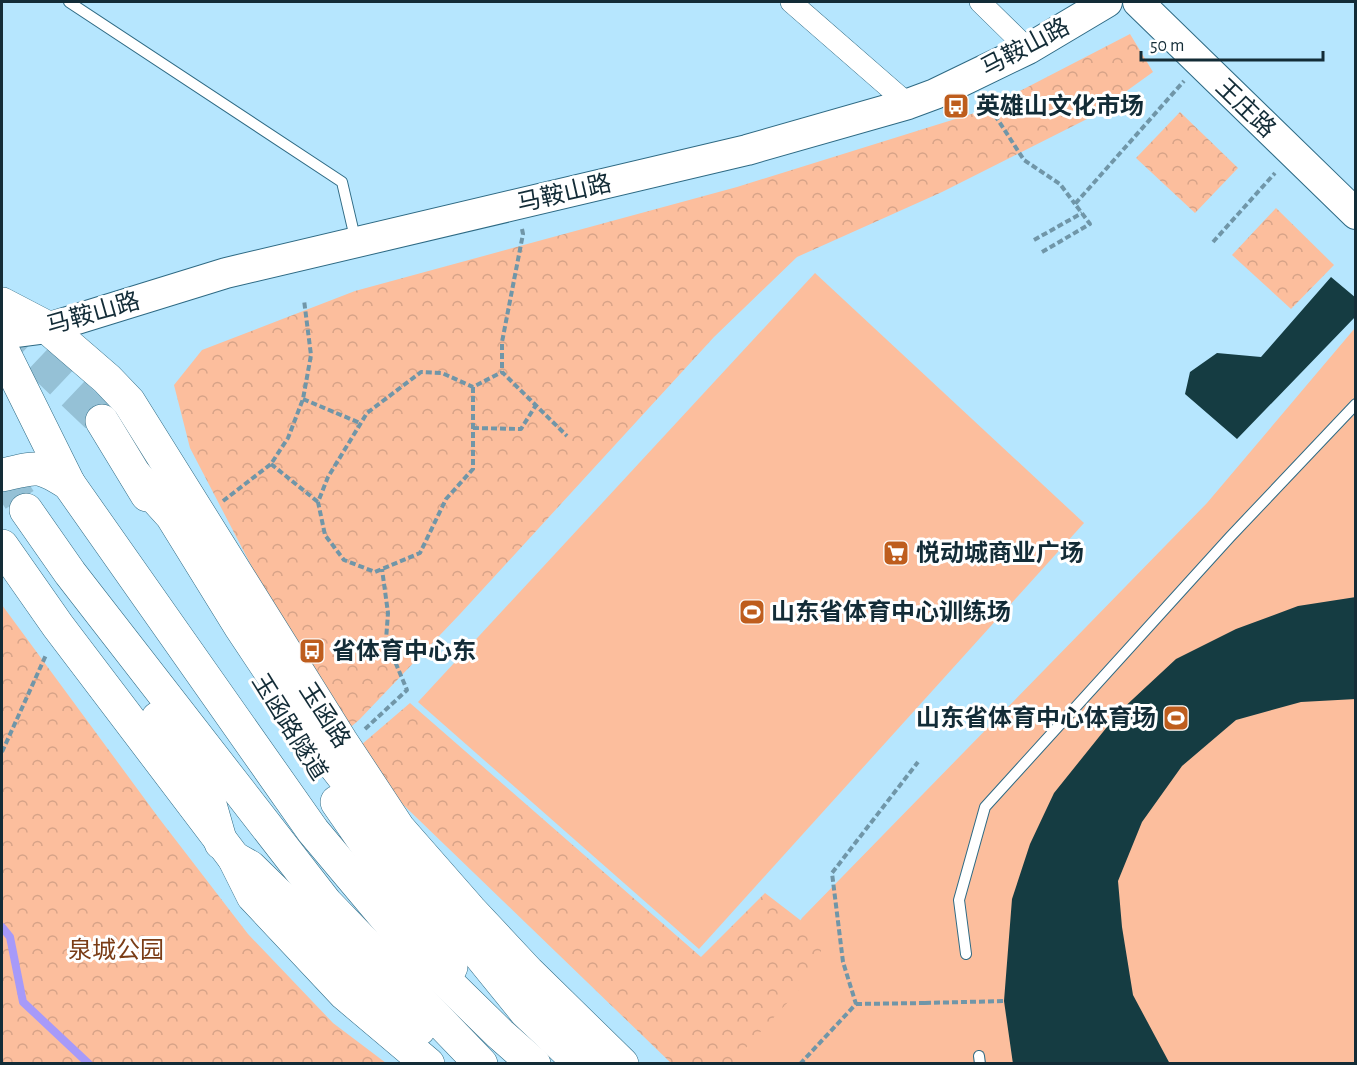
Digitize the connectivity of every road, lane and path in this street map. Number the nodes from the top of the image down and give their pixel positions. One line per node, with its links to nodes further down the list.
1 (69, 2): 16 (lane)
2 (791, 2): 9 (street)
3 (980, 2): 6 (street)
4 (1107, 2): 6 (main road, 马鞍山路)
5 (1137, 2): 14 (main road, 王庄路)
6 (1028, 49): 8 (main road, 马鞍山路)
7 (1185, 79): 12 (path)
8 (960, 82): 9 (main road, 马鞍山路); 12 (path)
9 (908, 104): 11 (main road, 马鞍山路)
10 (1275, 173): 17 (path)
11 (516, 204): 16 (main road, 马鞍山路); 24 (path)
12 (1075, 204): 13 (path)
13 (1082, 213): 15 (path); 18 (path)
14 (1356, 214)
15 (1034, 240)
16 (357, 242): 21 (main road, 马鞍山路)
17 (1213, 242)
18 (1042, 252)
19 (304, 300): 26 (path)
20 (2, 304): 21 (main road, 玉函路)
21 (48, 328): 22 (main road, 马鞍山路); 39 (main road, 玉函路)
22 (2, 334)
23 (2, 349): 36 (main road)
24 (502, 372): 25 (path); 28 (path)
25 (473, 387): 30 (path); 31 (path)
26 (303, 399): 30 (path); 33 (path)
27 (1356, 404): 48 (lane)
28 (536, 405): 31 (path); 32 (path)
29 (102, 421): 35 (main road, 玉函路隧道)
30 (360, 423): 37 (path)
31 (473, 428): 41 (path)
32 (567, 436)
33 (271, 464): 37 (path); 39 (path)
34 (2, 475): 36 (main road)
35 (136, 476): 51 (main road, 玉函路隧道); 56 (main road)
36 (69, 484): 51 (main road)
37 (318, 502): 41 (path)
38 (26, 510): 42 (main road)
39 (201, 518): 44 (main road, 玉函路)
40 (2, 546): 47 (main road)
41 (382, 569): 44 (path)
42 (70, 573): 47 (main road); 54 (main road)
43 (48, 648): 45 (path)
44 (345, 746): 57 (main road, 玉函路)
45 (2, 752)
46 (918, 762): 50 (path)
47 (227, 851): 52 (main road); 53 (main road)
48 (966, 954)
49 (1005, 1001): 50 (path, bridge)
50 (856, 1004): 58 (path)
51 (491, 1025): 55 (main road)
52 (428, 1064)
53 (473, 1064)
54 (481, 1064)
55 (534, 1064)
56 (582, 1064)
57 (622, 1064)
58 (800, 1064)

